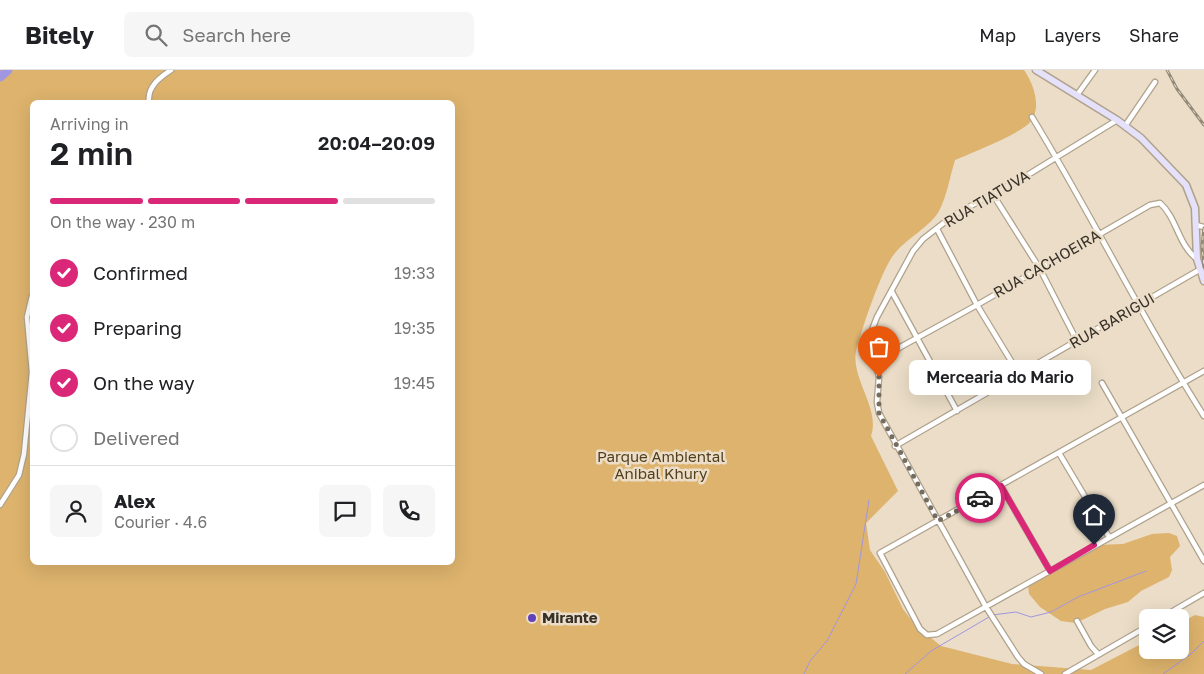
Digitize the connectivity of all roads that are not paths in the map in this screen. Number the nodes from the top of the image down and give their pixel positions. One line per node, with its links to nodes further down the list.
1 (171, 70): 6 (street)
2 (1036, 70): 5 (main road)
3 (1096, 70): 5 (street)
4 (1154, 82): 9 (street)
5 (1077, 95): 8 (main road)
6 (149, 100)
7 (1032, 117): 10 (street)
8 (1117, 120): 9 (main road); 10 (street, RUA TIATUVA)
9 (1125, 126): 12 (main road)
10 (1056, 157): 11 (street, RUA TIATUVA); 15 (street)
11 (992, 193): 14 (street, RUA TIATUVA); 17 (street)
12 (1196, 225): 13 (street); 16 (main road)
13 (1204, 227)
14 (937, 229): 20 (street, RUA TIATUVA); 22 (street)
15 (1099, 234): 16 (street, RUA CACHOEIRA); 17 (street, RUA CACHOEIRA); 23 (street)
16 (1197, 259): 18 (main road)
17 (1040, 269): 22 (street, RUA CACHOEIRA); 25 (street)
18 (1199, 270): 19 (main road); 23 (street, RUA BARIGUI)
19 (1204, 281)
20 (892, 292): 24 (street); 27 (street, RUA TIATUVA)
21 (30, 305): 26 (street)
22 (977, 305): 24 (street, RUA CACHOEIRA); 29 (street)
23 (1138, 305): 25 (street, RUA BARIGUI); 31 (street)
24 (915, 338): 27 (street, RUA CACHOEIRA); 33 (street)
25 (1077, 341): 29 (street, RUA BARIGUI)
26 (30, 350)
27 (875, 361): 36 (street, RUA TIATUVA)
28 (1204, 371): 31 (street)
29 (1019, 374): 33 (street, RUA BARIGUI)
30 (1102, 383): 35 (street)
31 (1184, 384): 34 (street); 35 (street)
32 (30, 392): 41 (street)
33 (957, 411): 36 (street, RUA BARIGUI)
34 (1204, 416)
35 (1122, 418): 37 (street); 40 (street)
36 (895, 446): 42 (street, RUA TIATUVA)
37 (1059, 453): 39 (street); 43 (street)
38 (1204, 485): 40 (street)
39 (1001, 486): 42 (street); 45 (street)
40 (1170, 503): 43 (street); 44 (street)
41 (0, 505)
42 (938, 521): 47 (street, RUA TIATUVA); 47 (street)
43 (1109, 536): 45 (street)
44 (1204, 561)
45 (1050, 571): 47 (street)
46 (1204, 593): 48 (street)
47 (986, 608): 52 (street, RUA TIATUVA)
48 (1176, 609)
49 (1077, 621): 51 (street)
50 (1139, 631): 51 (street)
51 (1098, 654): 53 (street)
52 (1042, 674)
53 (1064, 674)

